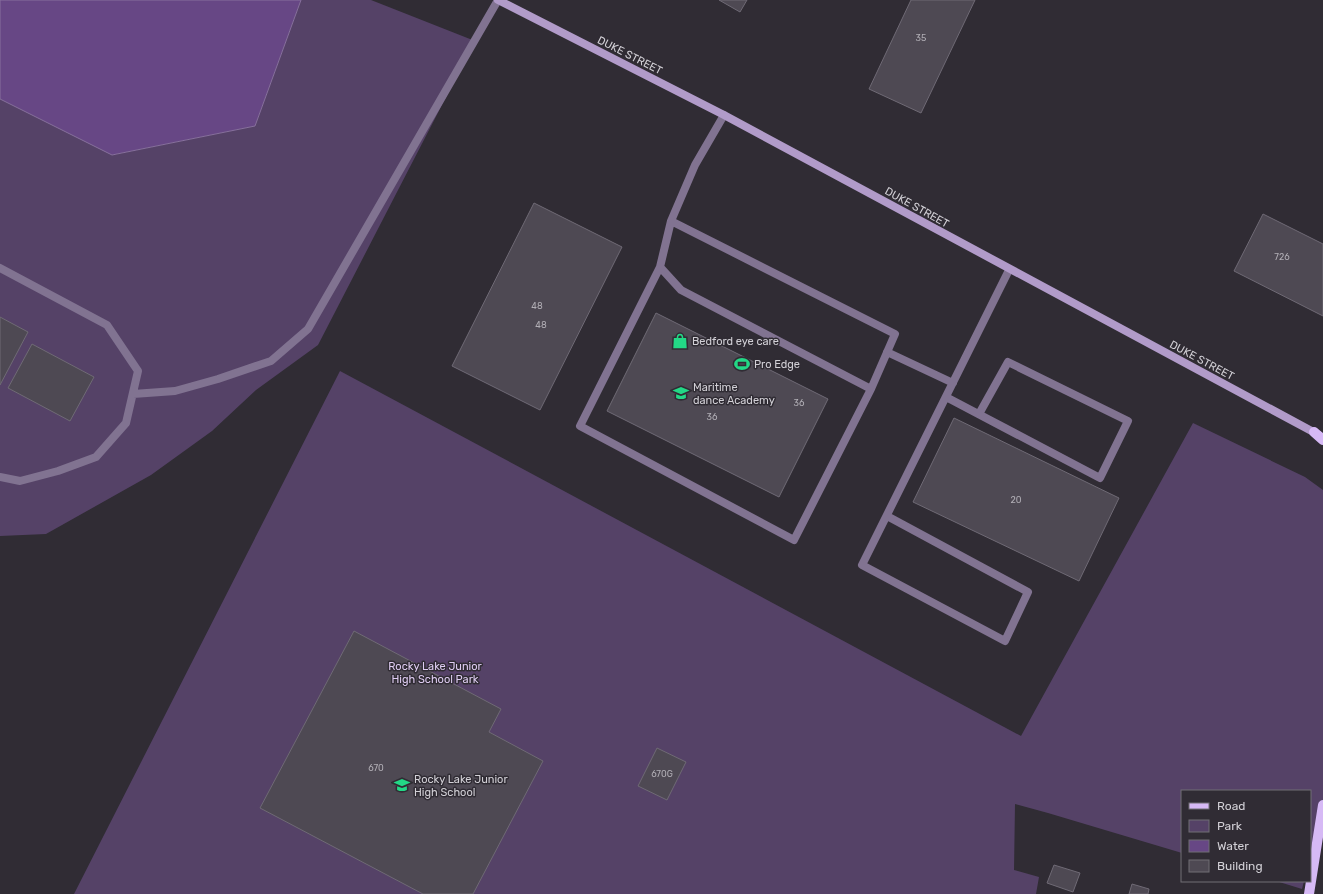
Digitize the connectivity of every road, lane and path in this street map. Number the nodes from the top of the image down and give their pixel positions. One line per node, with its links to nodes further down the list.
1 (498, 0): 2 (main road, DUKE STREET); 10 (lane)
2 (724, 115): 3 (lane); 6 (main road, DUKE STREET)
3 (671, 221): 4 (lane); 7 (lane)
4 (660, 267): 9 (lane); 9 (lane)
5 (0, 268): 10 (lane)
6 (1009, 270): 8 (lane); 13 (main road, DUKE STREET)
7 (887, 352): 8 (lane); 9 (lane)
8 (952, 383): 11 (lane)
9 (871, 389)
10 (132, 394): 15 (lane)
11 (946, 397): 12 (lane); 16 (lane)
12 (979, 414): 12 (lane)
13 (1318, 432): 14 (main road)
14 (1323, 439)
15 (0, 477)
16 (887, 516): 16 (lane)
17 (1323, 805): 18 (main road)
18 (1311, 881)
19 (1311, 882): 20 (main road)
20 (1309, 894)

